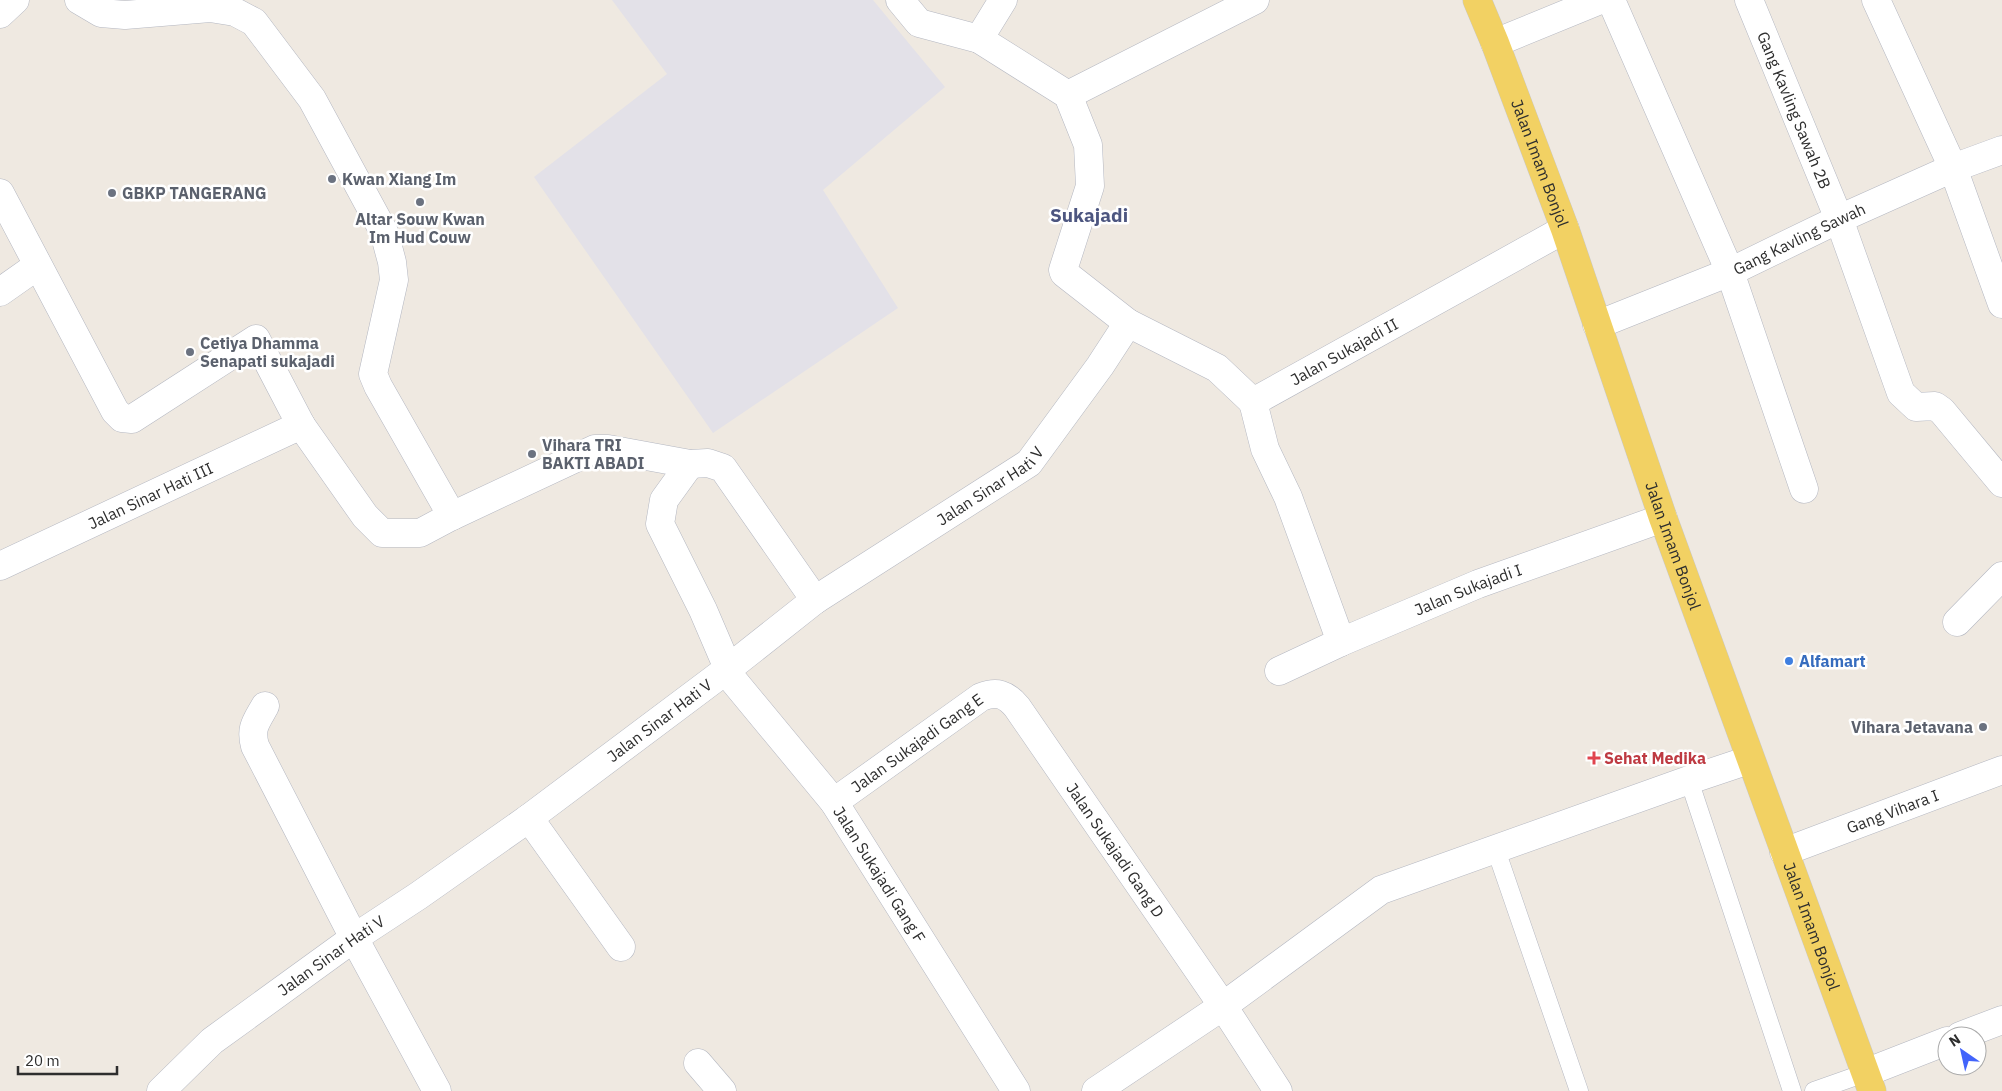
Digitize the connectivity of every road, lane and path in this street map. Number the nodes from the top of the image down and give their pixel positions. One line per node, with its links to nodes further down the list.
1 (15, 0): 11 (street)
2 (79, 0): 31 (street)
3 (900, 0): 12 (street)
4 (1003, 0): 12 (street)
5 (1255, 0): 14 (street)
6 (1477, 0): 13 (main road, Jalan Imam Bonjol)
7 (1600, 0): 13 (street)
8 (1611, 0): 21 (street)
9 (1749, 0): 18 (street, Gang Kavling Sawah 2B)
10 (1876, 0): 16 (street)
11 (0, 14)
12 (979, 39): 14 (street)
13 (1495, 43): 19 (main road, Jalan Imam Bonjol)
14 (1068, 95): 24 (street)
15 (2002, 150): 16 (street, Gang Kavling Sawah)
16 (1953, 168): 18 (street, Gang Kavling Sawah); 23 (street)
17 (0, 194): 20 (street)
18 (1839, 219): 21 (street, Gang Kavling Sawah); 29 (street, Gang Kavling Sawah 2B)
19 (1565, 229): 25 (main road, Jalan Imam Bonjol); 26 (street, Jalan Sukajadi II)
20 (37, 266): 22 (street); 27 (street)
21 (1730, 272): 25 (street, Gang Kavling Sawah); 30 (street)
22 (0, 292)
23 (2002, 304)
24 (1128, 323): 26 (street); 35 (street, Jalan Sinar Hati V)
25 (1597, 325): 32 (main road, Jalan Imam Bonjol)
26 (1253, 402): 37 (street)
27 (301, 425): 31 (street); 33 (street, Jalan Sinar Hati III)
28 (690, 464): 31 (street); 35 (street); 38 (street, Jalan Sukajadi Gang F)
29 (2002, 483)
30 (1804, 489)
31 (452, 516)
32 (1662, 518): 37 (street, Jalan Sukajadi I); 42 (main road, Jalan Imam Bonjol)
33 (0, 566)
34 (2002, 576): 36 (street)
35 (815, 600): 38 (street, Jalan Sinar Hati V)
36 (1957, 622)
37 (1341, 642): 39 (street, Jalan Sukajadi I)
38 (729, 668): 45 (street, Jalan Sukajadi Gang F); 46 (street, Jalan Sinar Hati V)
39 (1279, 671)
40 (1005, 695): 45 (street, Jalan Sukajadi Gang E); 51 (street, Jalan Sukajadi Gang D)
41 (265, 706): 49 (street)
42 (1749, 760): 44 (street); 48 (main road, Jalan Imam Bonjol)
43 (2002, 770): 48 (street, Gang Vihara I)
44 (1689, 780): 47 (street); 64 (lane)
45 (834, 802): 60 (street, Jalan Sukajadi Gang F)
46 (529, 818): 49 (street, Jalan Sinar Hati V); 50 (street)
47 (1496, 850): 51 (street); 63 (lane)
48 (1784, 852): 56 (main road, Jalan Imam Bonjol)
49 (354, 938): 57 (street, Jalan Sinar Hati V); 58 (street)
50 (621, 947)
51 (1223, 1006): 61 (street); 62 (street, Jalan Sukajadi Gang D)
52 (2002, 1020): 53 (street)
53 (1986, 1026)
54 (1937, 1046): 56 (street)
55 (698, 1062): 59 (street)
56 (1868, 1082): 65 (lane)
57 (161, 1091)
58 (437, 1091)
59 (722, 1091)
60 (1016, 1091)
61 (1096, 1091)
62 (1278, 1091)
63 (1579, 1091)
64 (1792, 1091)
65 (1814, 1091)

